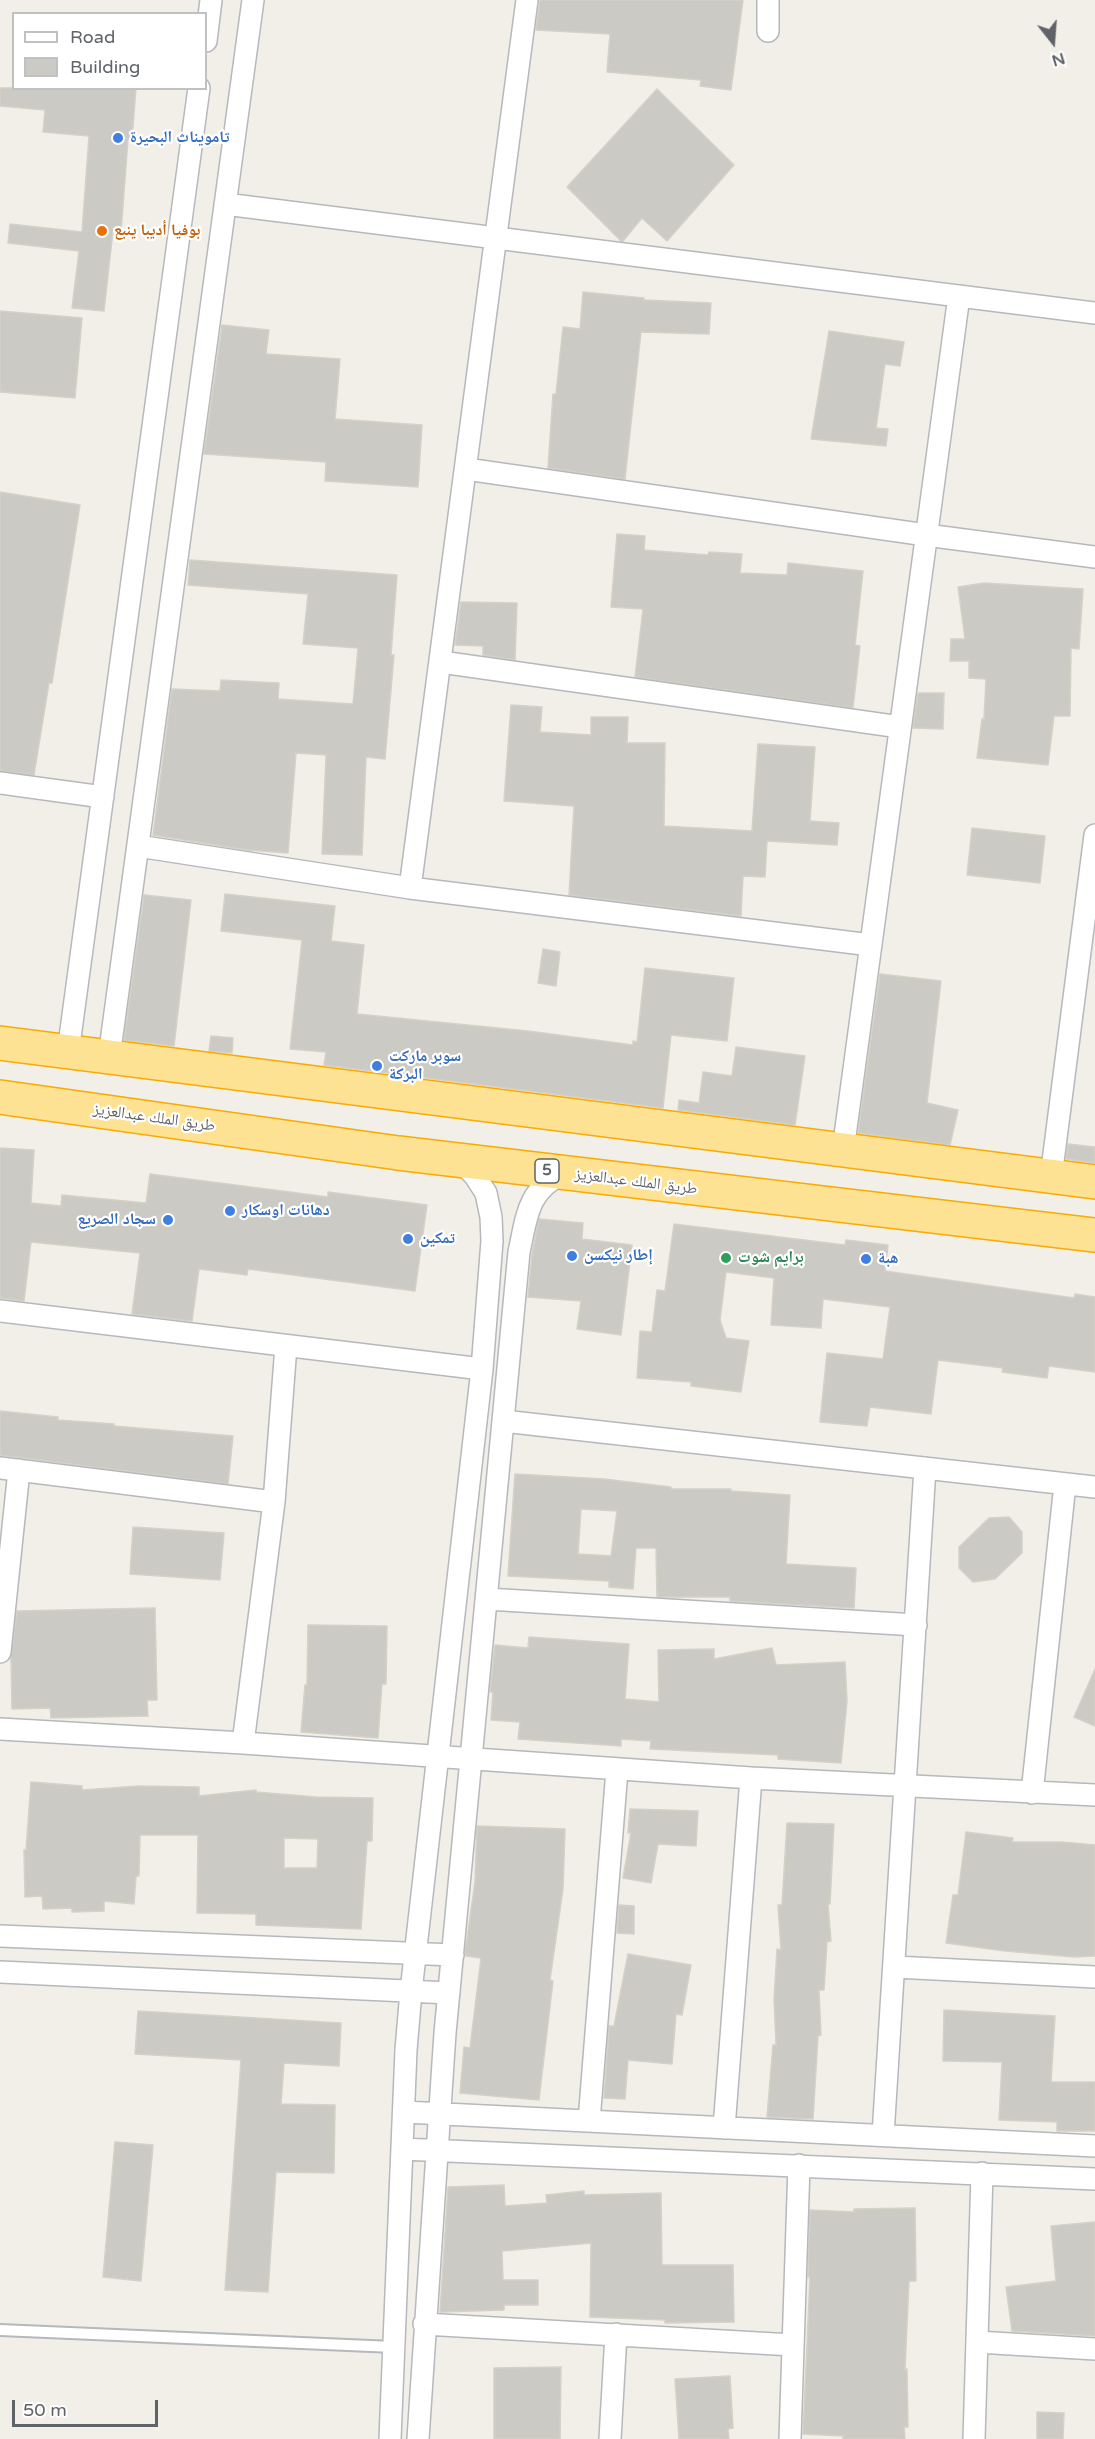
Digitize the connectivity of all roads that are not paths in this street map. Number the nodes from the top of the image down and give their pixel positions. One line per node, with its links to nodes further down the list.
1 (211, 0): 6 (street)
2 (253, 0): 8 (street)
3 (527, 0): 9 (street)
4 (768, 0): 5 (street)
5 (768, 31)
6 (207, 33)
7 (199, 90): 18 (street)
8 (225, 204): 9 (street); 20 (street)
9 (497, 238): 10 (street); 12 (street)
10 (959, 296): 11 (street); 13 (street)
11 (1095, 313)
12 (466, 469): 13 (street); 15 (street)
13 (926, 535): 14 (street); 16 (street)
14 (1095, 557)
15 (441, 662): 16 (street); 22 (street)
16 (900, 727): 23 (street)
17 (0, 783): 18 (street)
18 (103, 797): 25 (street)
19 (1095, 835): 21 (street)
20 (138, 846): 22 (street); 26 (street)
21 (1093, 860): 31 (street)
22 (410, 888): 23 (street)
23 (871, 945): 28 (street)
24 (0, 1043): 25 (highway)
25 (68, 1052): 26 (highway)
26 (109, 1057): 28 (highway)
27 (0, 1097): 29 (highway, طريق الملك عبدالعزيز / 5)
28 (843, 1150): 31 (highway)
29 (460, 1160): 30 (highway, طريق الملك عبدالعزيز / 5); 33 (street)
30 (563, 1173): 34 (street); 35 (highway, طريق الملك عبدالعزيز / 5)
31 (1051, 1177): 32 (highway)
32 (1095, 1182)
33 (492, 1228): 34 (street); 38 (street)
34 (523, 1233): 39 (street)
35 (1095, 1235)
36 (0, 1311): 37 (street)
37 (286, 1346): 38 (street); 44 (street)
38 (483, 1370): 50 (street)
39 (503, 1421): 40 (street); 45 (street)
40 (925, 1468): 42 (street); 46 (street)
41 (10, 1469): 44 (street); 47 (street)
42 (1065, 1484): 43 (street); 55 (street)
43 (1095, 1487)
44 (274, 1502): 49 (street)
45 (487, 1599): 46 (street); 51 (street)
46 (916, 1626): 54 (street)
47 (0, 1652)
48 (0, 1729): 49 (street)
49 (243, 1743): 50 (street)
50 (437, 1757): 51 (street); 58 (street)
51 (470, 1760): 52 (street); 59 (street)
52 (617, 1770): 53 (street); 67 (street)
53 (751, 1778): 54 (street); 68 (street)
54 (906, 1786): 55 (street); 60 (street)
55 (1032, 1793): 56 (street)
56 (1095, 1795)
57 (0, 1936): 58 (street)
58 (415, 1953): 59 (street); 63 (street)
59 (453, 1955): 64 (street)
60 (895, 1967): 62 (street); 69 (street)
61 (0, 1972): 63 (street)
62 (1095, 1977)
63 (411, 1991): 64 (street); 65 (street)
64 (449, 1993): 66 (street)
65 (404, 2112): 66 (street); 71 (street)
66 (440, 2114): 67 (street); 72 (street)
67 (590, 2121): 68 (street)
68 (724, 2128): 69 (street)
69 (883, 2135): 70 (street)
70 (1095, 2146)
71 (402, 2149): 72 (street); 81 (street)
72 (437, 2151): 73 (street); 76 (street)
73 (799, 2165): 74 (street); 80 (street)
74 (982, 2173): 75 (street); 79 (street)
75 (1095, 2179)
76 (424, 2324): 78 (street); 84 (street)
77 (0, 2330): 81 (lane)
78 (616, 2334): 80 (street); 85 (street)
79 (977, 2342): 82 (street); 87 (street)
80 (793, 2345): 86 (street)
81 (394, 2347): 83 (street)
82 (1095, 2349)
83 (390, 2439)
84 (418, 2439)
85 (610, 2439)
86 (790, 2439)
87 (974, 2439)

